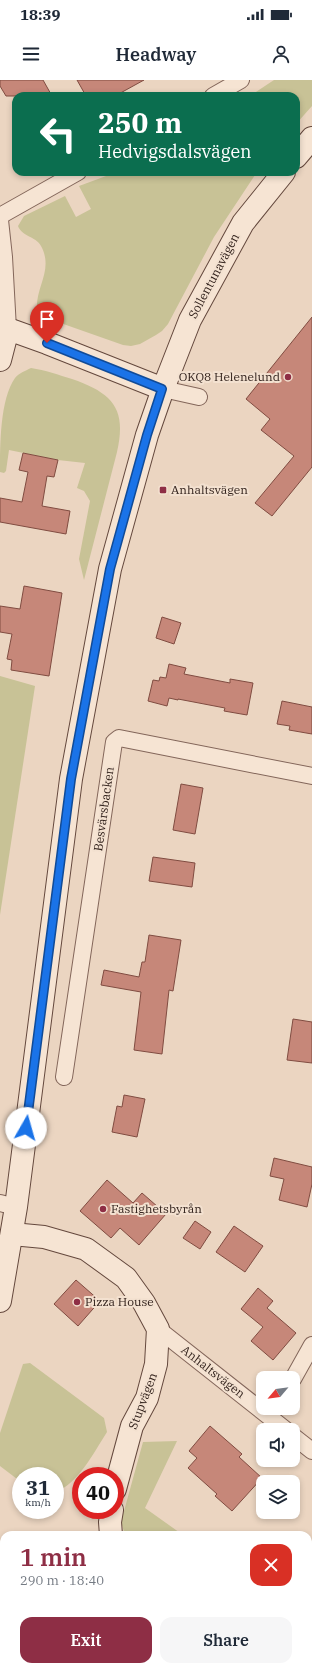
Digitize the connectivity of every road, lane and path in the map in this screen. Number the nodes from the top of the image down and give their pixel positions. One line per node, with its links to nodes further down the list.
1 (241, 80): 2 (street)
2 (220, 92)
3 (312, 138): 4 (street)
4 (300, 152)
5 (71, 176): 7 (street)
6 (281, 176): 11 (street, Sollentunavägen)
7 (0, 216)
8 (0, 220): 9 (street)
9 (8, 329): 10 (street); 11 (street)
10 (0, 360)
11 (162, 389): 12 (street); 15 (street, Sollentunavägen)
12 (199, 397)
13 (312, 776): 14 (street, Besvärsbacken)
14 (64, 1077)
15 (8, 1205): 16 (street, Sollentunavägen)
16 (12, 1234): 17 (street, Sollentunavägen); 18 (street)
17 (0, 1301)
18 (158, 1329): 21 (street, Anhaltsvägen); 24 (street, Stupvägen)
19 (312, 1345): 20 (street)
20 (297, 1371)
21 (256, 1400)
22 (300, 1442): 23 (street)
23 (312, 1451)
24 (121, 1467)
25 (110, 1519): 26 (street)
26 (111, 1531)

